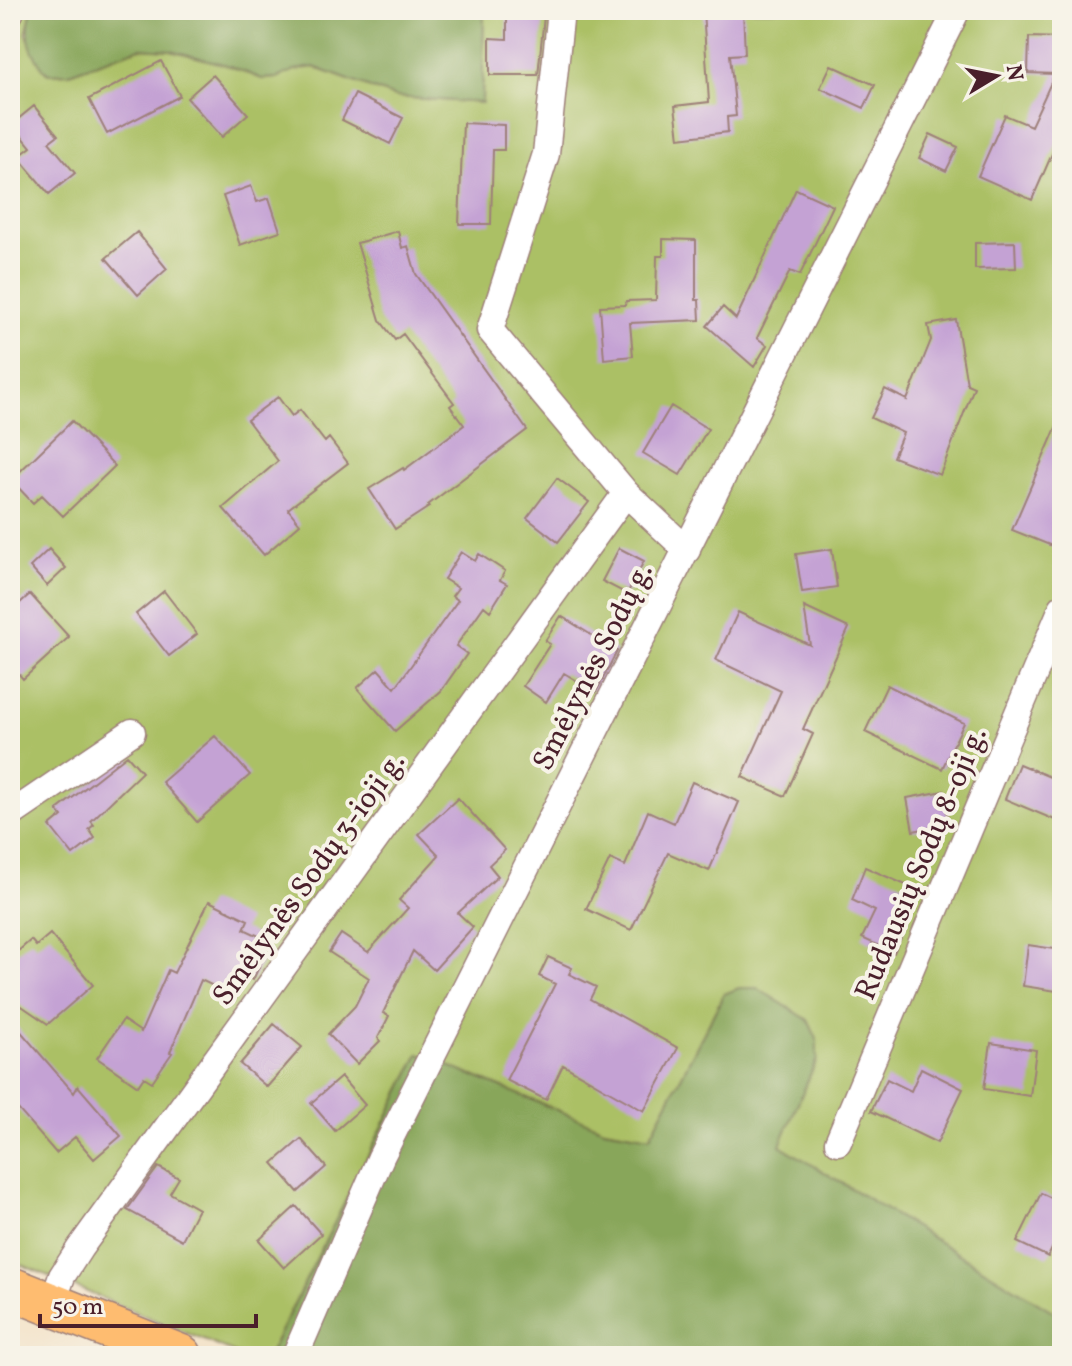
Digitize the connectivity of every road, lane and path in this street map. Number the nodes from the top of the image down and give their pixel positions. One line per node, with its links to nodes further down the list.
1 (561, 10): 3 (street)
2 (957, 10): 4 (street, Smėlynės Sodų g.)
3 (626, 493): 4 (street); 10 (street, Smėlynės Sodų 3-ioji g.)
4 (687, 550): 12 (street, Smėlynės Sodų g.)
5 (1062, 608): 8 (street, Rudausių Sodų 8-oji g.)
6 (132, 732): 7 (street)
7 (10, 815)
8 (838, 1142)
9 (10, 1288): 10 (main road)
10 (52, 1305): 11 (main road)
11 (181, 1356)
12 (295, 1356)

